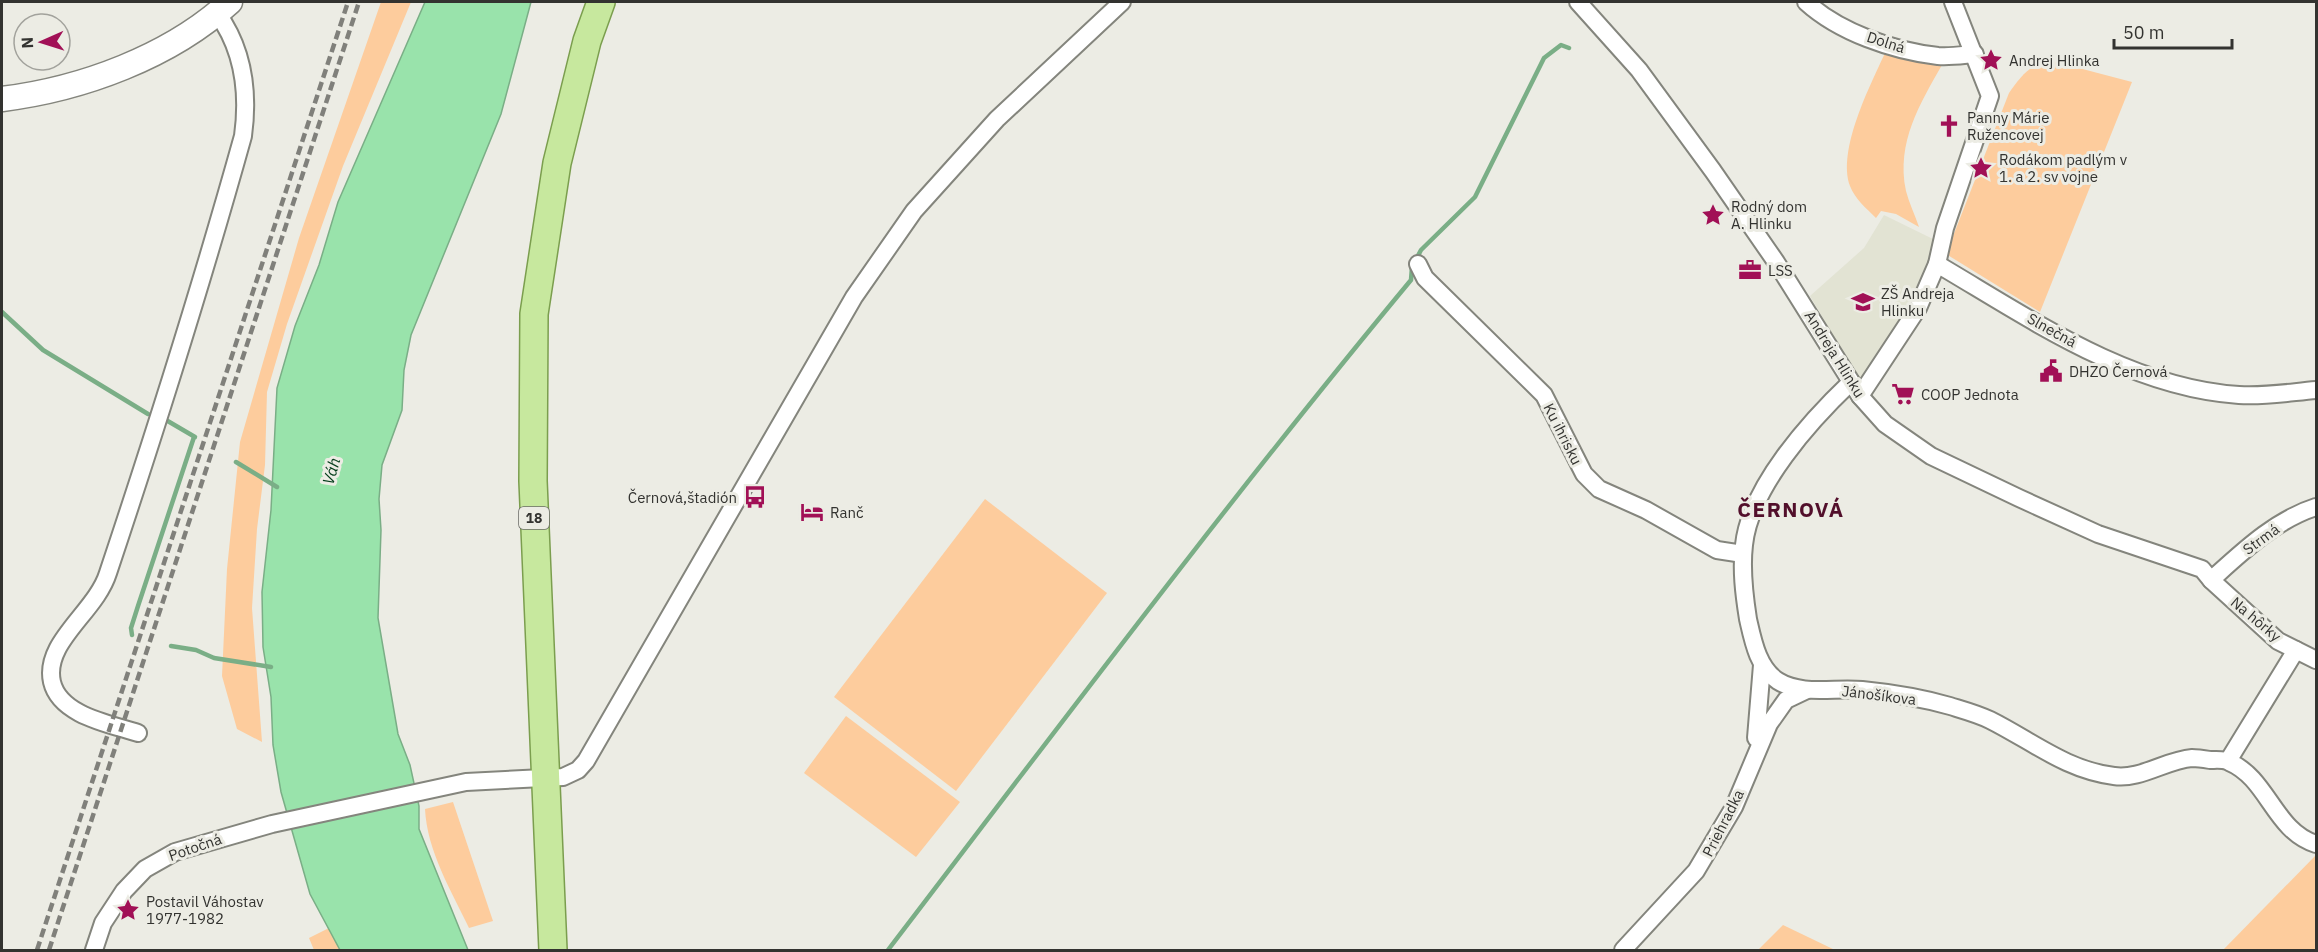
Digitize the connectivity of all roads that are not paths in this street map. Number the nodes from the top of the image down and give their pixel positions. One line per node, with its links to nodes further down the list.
1 (601, 2): 23 (main road, 18)
2 (1122, 2): 23 (street, Potočná)
3 (1578, 2): 11 (street, Andreja Hlinku)
4 (1806, 2): 7 (street, Dolná)
5 (1953, 2): 7 (street)
6 (223, 7): 8 (street); 20 (street)
7 (1975, 54): 10 (street)
8 (2, 99)
9 (1418, 264): 14 (street, Ku ihrisku)
10 (1937, 264): 11 (street); 12 (street, Slnečná)
11 (1856, 389): 14 (street); 15 (street, Andreja Hlinku)
12 (2316, 390)
13 (2316, 507): 15 (street, Strmá)
14 (1743, 554): 18 (street)
15 (2206, 574): 16 (street, Na hôrky)
16 (2296, 650): 17 (street, Na hôrky); 21 (street)
17 (2316, 660)
18 (1761, 664): 19 (street, Jánošíkova); 22 (street)
19 (1807, 690): 21 (street, Jánošíkova); 22 (street, Priehradka)
20 (138, 733)
21 (2228, 761): 24 (street)
22 (1751, 763): 27 (street, Priehradka)
23 (546, 779): 25 (street, Potočná); 26 (main road, 18)
24 (2316, 844)
25 (94, 951)
26 (552, 951)
27 (1623, 951)

